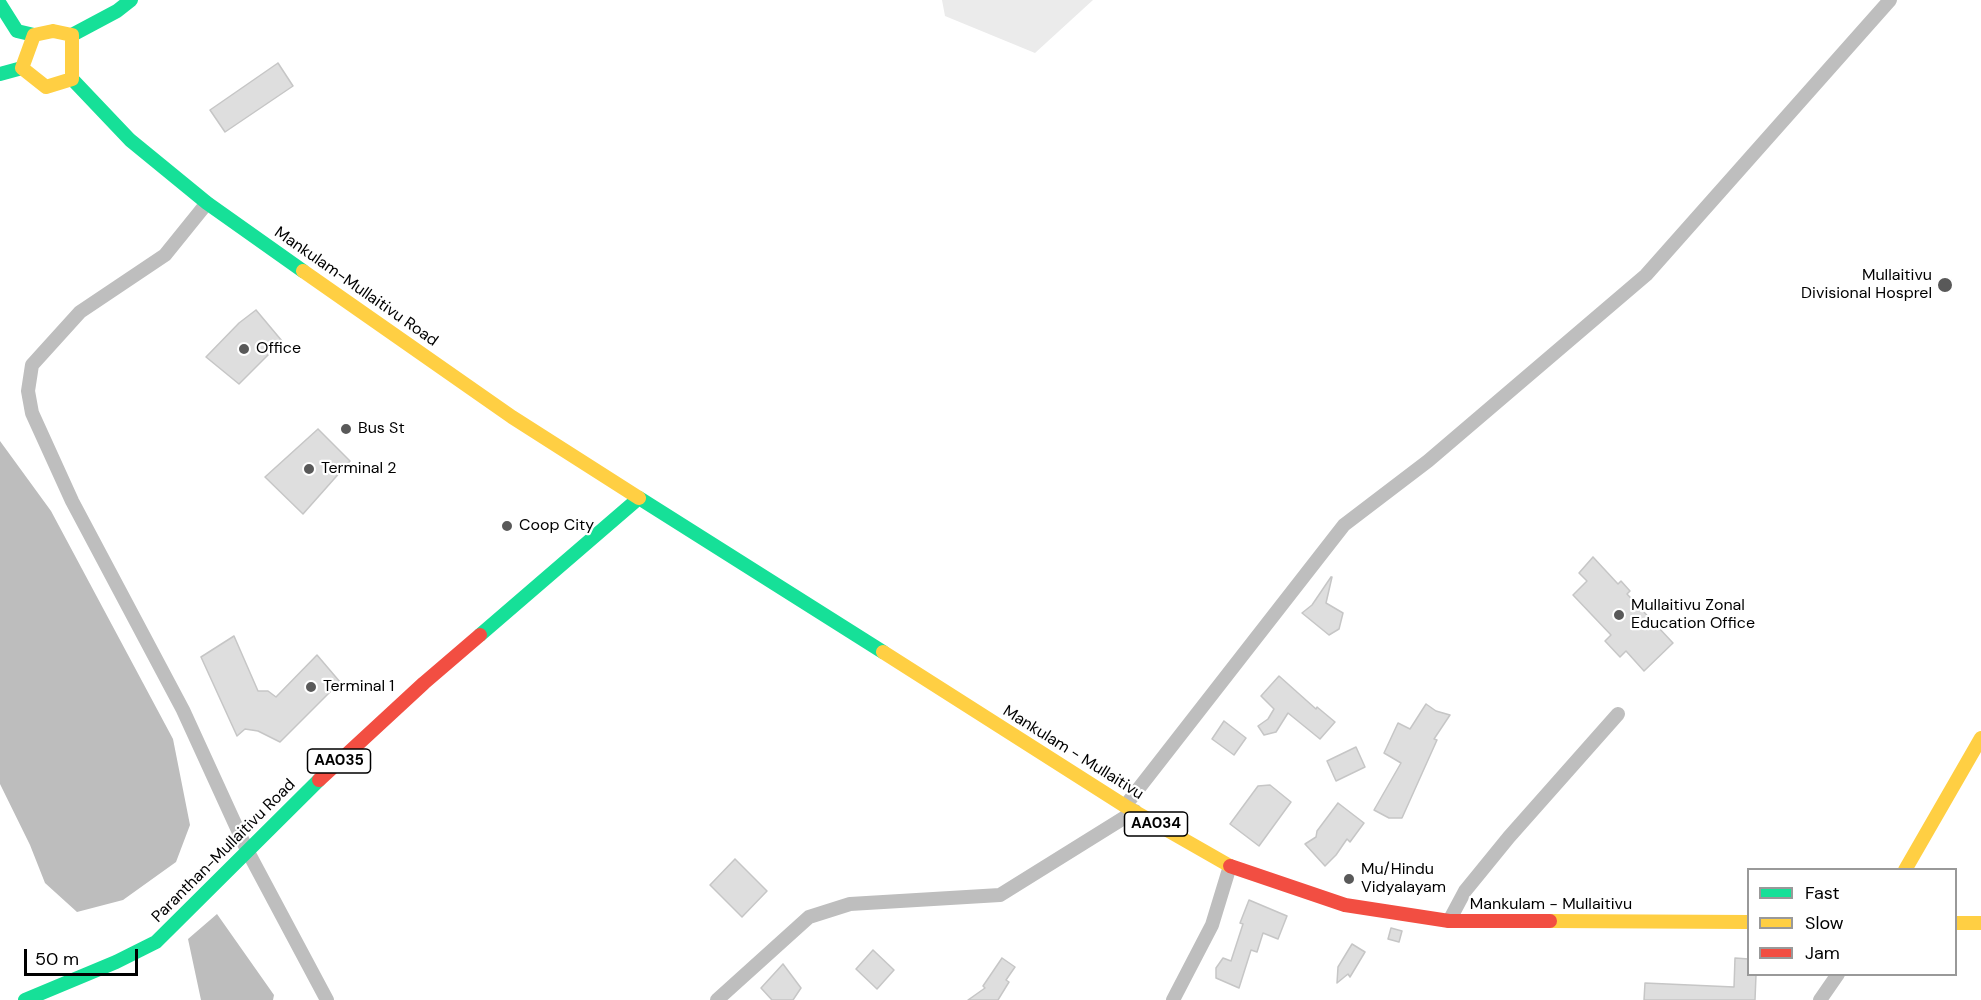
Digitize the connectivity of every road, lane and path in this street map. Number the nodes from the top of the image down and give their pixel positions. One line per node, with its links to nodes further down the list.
1 (131, 0): 4 (main road)
2 (1890, 0): 13 (street)
3 (0, 4): 5 (main road)
4 (72, 34): 5 (main road); 8 (main road)
5 (34, 35): 6 (main road)
6 (22, 68): 7 (main road); 8 (main road)
7 (0, 74)
8 (72, 79): 9 (main road, Mankulam-Mullaitivu Road)
9 (207, 203): 10 (main road, Mankulam-Mullaitivu Road); 14 (street)
10 (639, 498): 13 (main road, Mankulam - Mullaitivu / AA034); 14 (main road, Paranthan-Mullaitivu Road / AA035)
11 (1618, 714): 17 (street)
12 (1981, 738): 16 (main road)
13 (1130, 809): 15 (main road, Mankulam - Mullaitivu / AA034); 24 (street)
14 (247, 850): 22 (main road, Paranthan-Mullaitivu Road / AA035); 23 (street)
15 (1230, 866): 17 (main road, Mankulam - Mullaitivu / AA034); 25 (street)
16 (1906, 868)
17 (1449, 921): 18 (main road, Mankulam - Mullaitivu / AA034)
18 (1747, 922)
19 (1957, 923): 20 (main road)
20 (1981, 923)
21 (1837, 976): 26 (street)
22 (25, 1000)
23 (327, 1000)
24 (717, 1000)
25 (1173, 1000)
26 (1820, 1000)

